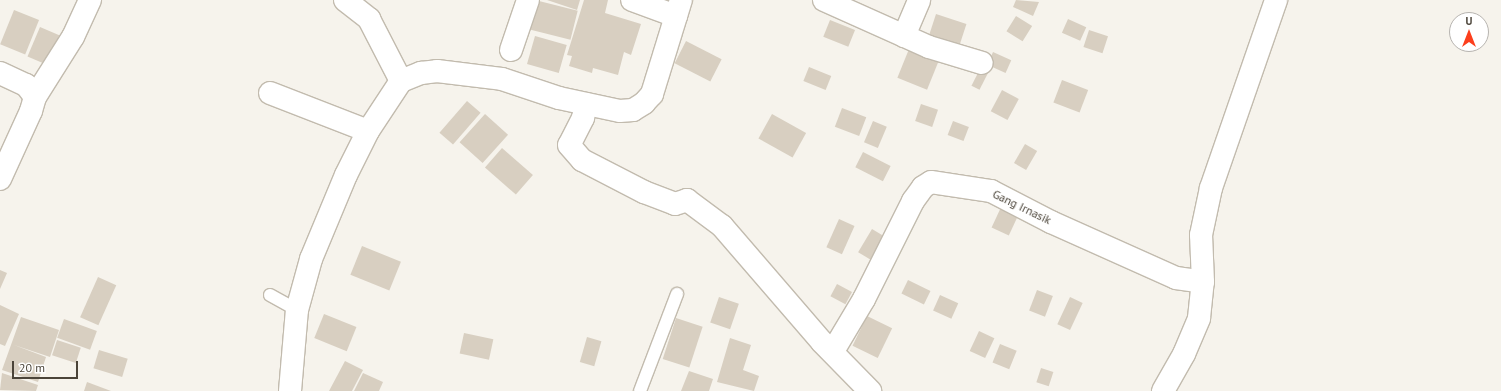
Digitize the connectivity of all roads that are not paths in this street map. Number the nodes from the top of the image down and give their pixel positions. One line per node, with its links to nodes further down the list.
1 (90, 0): 15 (street)
2 (345, 0): 13 (street)
3 (528, 0): 10 (street)
4 (632, 0): 8 (street)
5 (824, 0): 9 (street)
6 (919, 0): 9 (street)
7 (1276, 0): 19 (street)
8 (679, 8): 16 (street)
9 (904, 36): 11 (street)
10 (511, 50)
11 (982, 63)
12 (0, 73): 15 (street)
13 (401, 81): 16 (street); 17 (street)
14 (270, 93): 17 (street)
15 (35, 96): 18 (street)
16 (586, 104): 23 (street)
17 (368, 132): 22 (street)
18 (0, 180)
19 (1203, 282): 23 (street, Gang Irnasik); 27 (street)
20 (677, 294): 25 (lane)
21 (270, 295): 22 (lane)
22 (297, 310): 24 (street)
23 (833, 352): 26 (street)
24 (290, 391)
25 (640, 391)
26 (870, 391)
27 (1163, 391)

